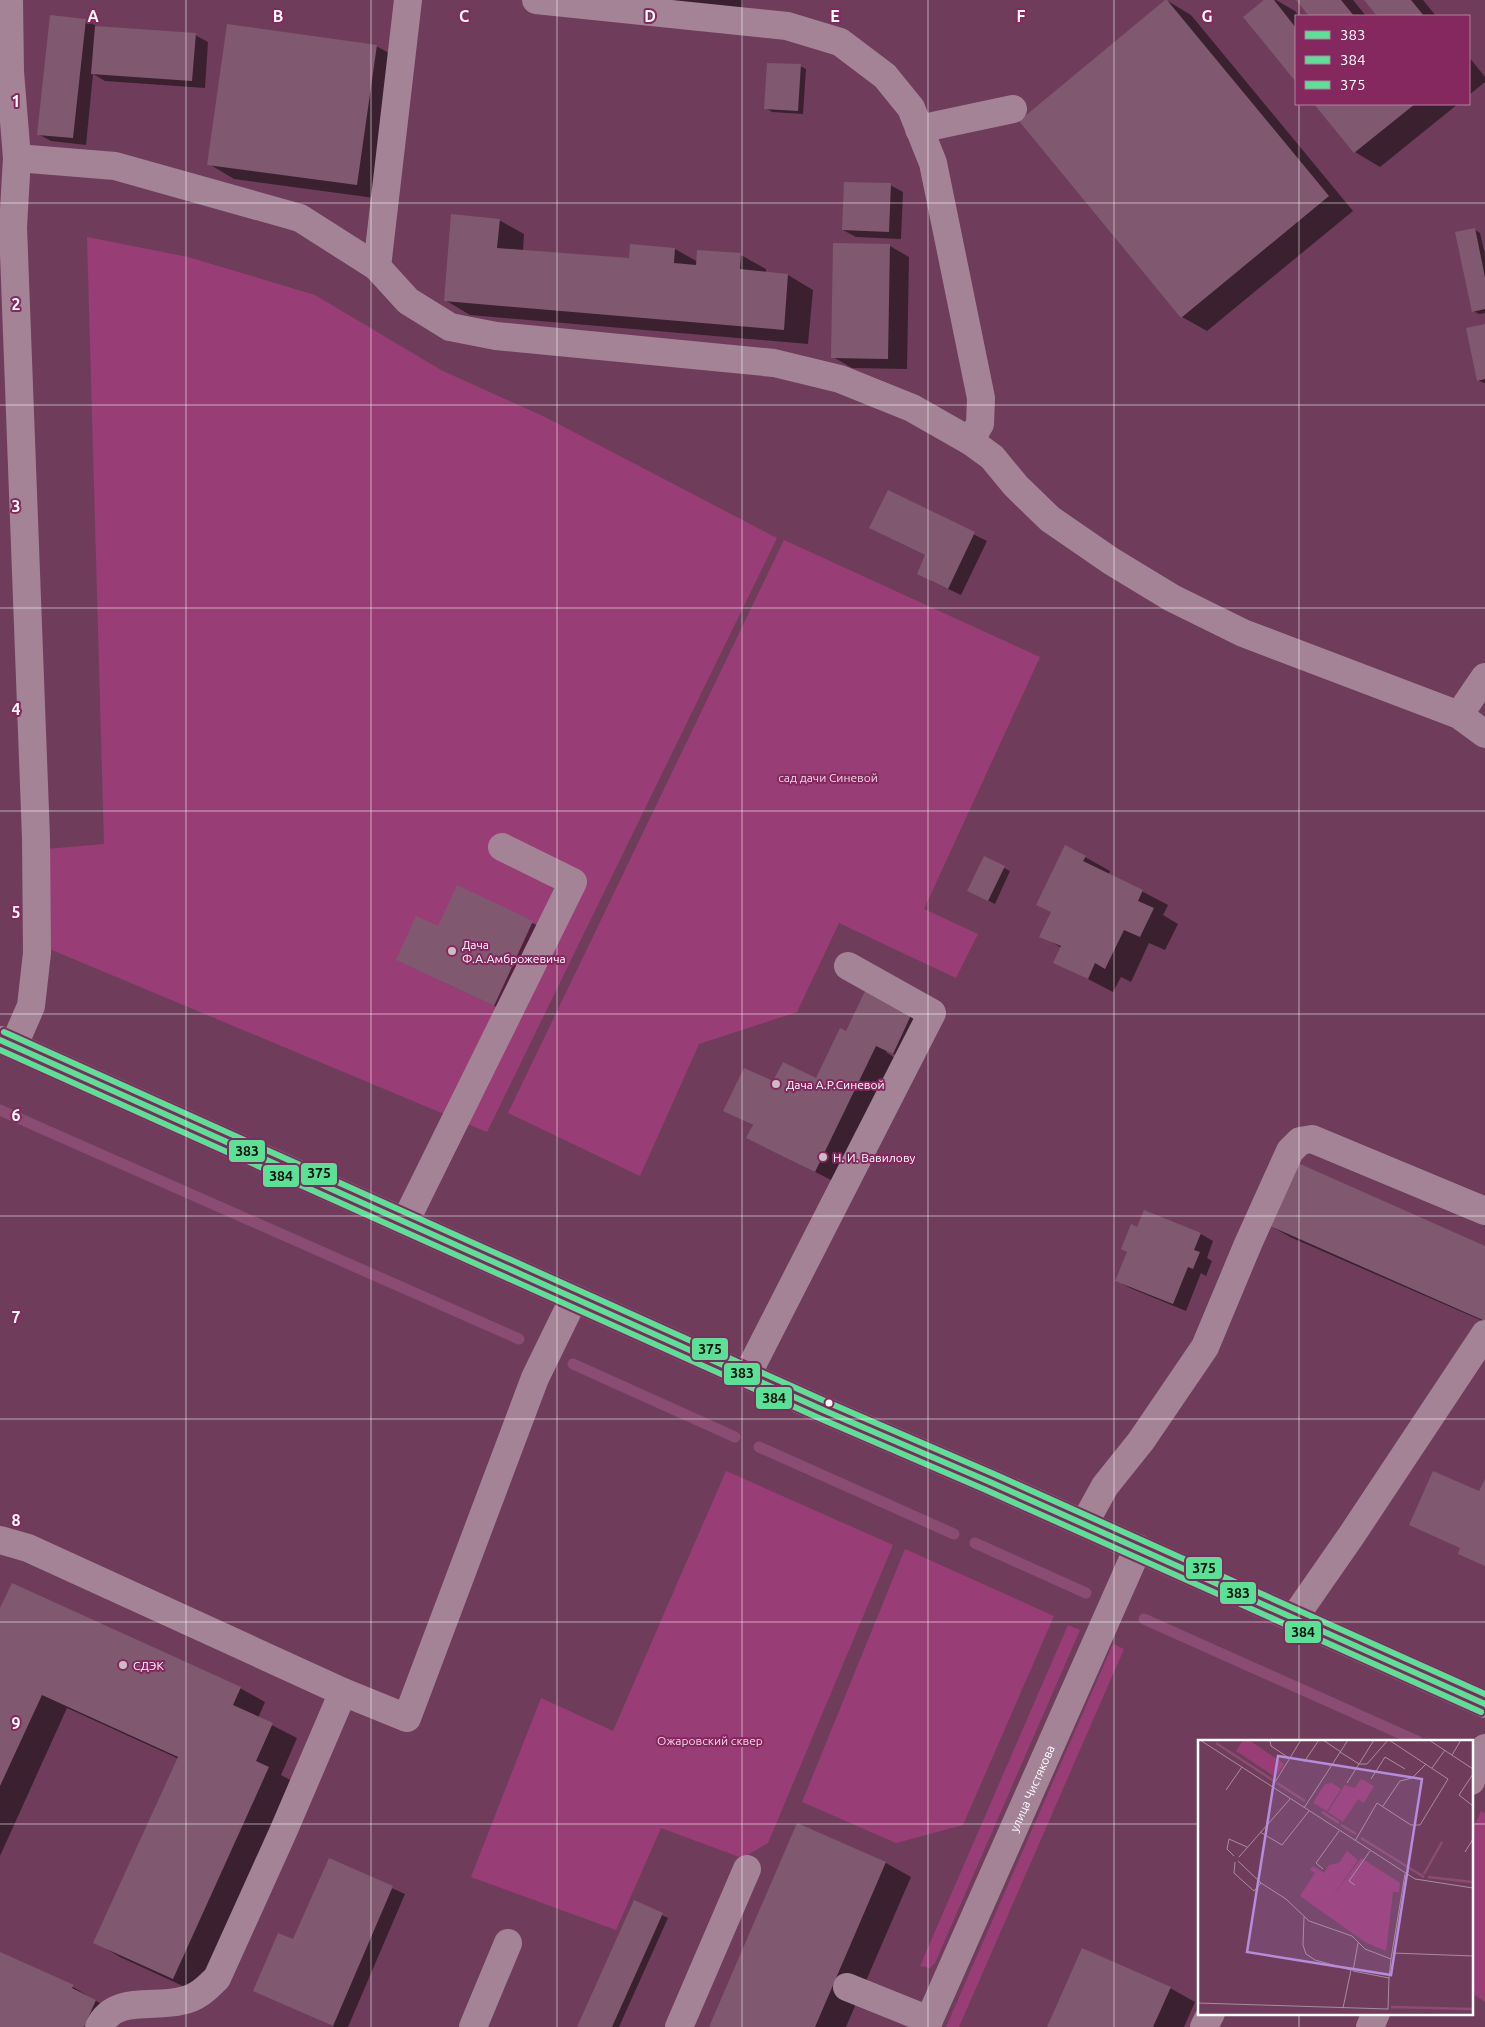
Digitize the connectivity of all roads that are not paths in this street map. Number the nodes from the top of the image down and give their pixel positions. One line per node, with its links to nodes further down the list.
1 (9, 0): 6 (street)
2 (408, 0): 8 (street)
3 (536, 0): 5 (street)
4 (1014, 109): 5 (street)
5 (919, 129): 9 (street)
6 (17, 158): 7 (street); 8 (street)
7 (6, 230): 15 (street)
8 (377, 267): 9 (street)
9 (970, 440): 11 (street)
10 (1485, 677): 11 (street)
11 (1459, 715): 12 (street)
12 (1485, 734)
13 (502, 847): 17 (street)
14 (848, 966): 20 (street)
15 (7, 1042): 17 (main road)
16 (1485, 1211): 21 (street)
17 (405, 1222): 18 (main road)
18 (574, 1298): 20 (main road); 25 (street)
19 (1485, 1334): 24 (street)
20 (746, 1375): 21 (main road)
21 (1084, 1524): 23 (main road)
22 (0, 1540): 25 (street)
23 (1138, 1548): 24 (main road); 34 (street, улица Чистякова)
24 (1294, 1618): 26 (main road)
25 (343, 1692): 35 (street)
26 (1485, 1704)
27 (1485, 1748): 28 (street)
28 (1472, 1779)
29 (747, 1869): 37 (street)
30 (508, 1943): 36 (street)
31 (847, 1987): 34 (street)
32 (1210, 2014): 38 (street)
33 (1376, 2014): 39 (street)
34 (928, 2024)
35 (99, 2027)
36 (473, 2027)
37 (680, 2027)
38 (1204, 2027)
39 (1370, 2027)

